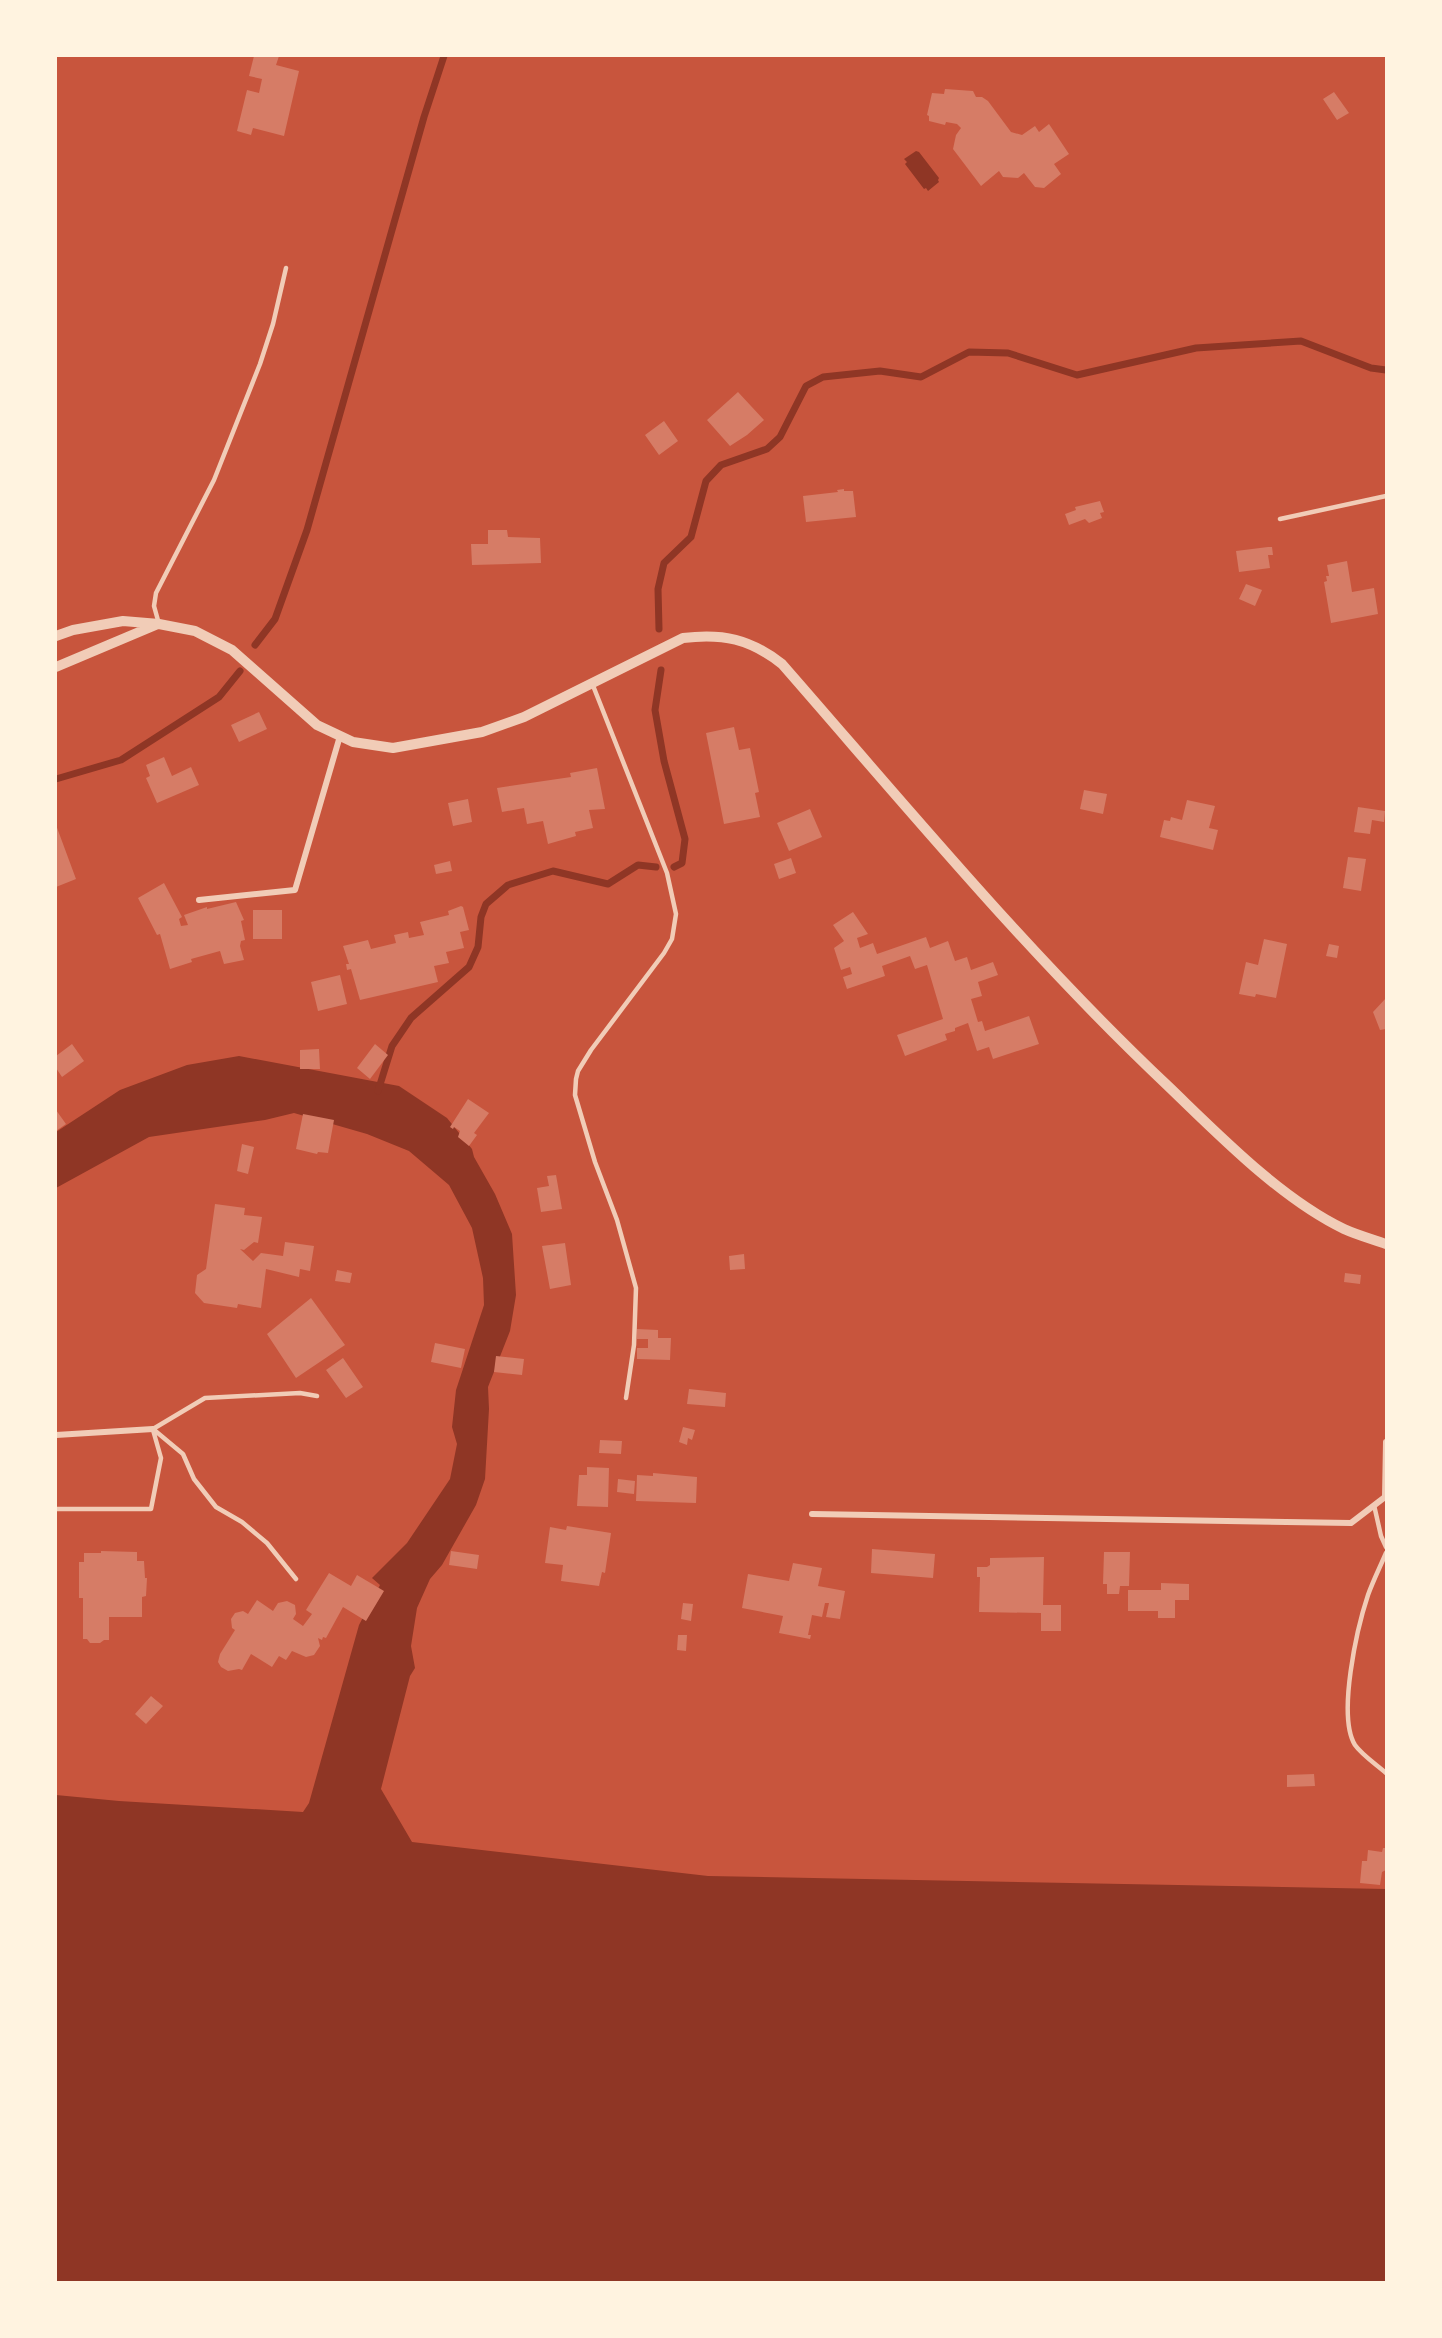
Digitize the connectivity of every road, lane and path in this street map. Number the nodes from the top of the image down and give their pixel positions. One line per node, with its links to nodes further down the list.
1 (286, 268): 4 (lane)
2 (1386, 496): 3 (lane)
3 (1280, 519)
4 (159, 624): 5 (street); 6 (street); 8 (street)
5 (56, 636)
6 (56, 667)
7 (592, 683): 8 (street); 10 (street); 12 (lane)
8 (340, 736): 9 (street)
9 (199, 900)
10 (1386, 1244)
11 (317, 1396): 13 (lane)
12 (626, 1398)
13 (153, 1429): 14 (street); 17 (lane); 21 (lane)
14 (56, 1435)
15 (1386, 1442): 16 (street)
16 (1374, 1505): 18 (street); 19 (lane)
17 (56, 1509)
18 (812, 1514)
19 (1386, 1547)
20 (1386, 1553): 22 (lane)
21 (296, 1579)
22 (1386, 1773)

